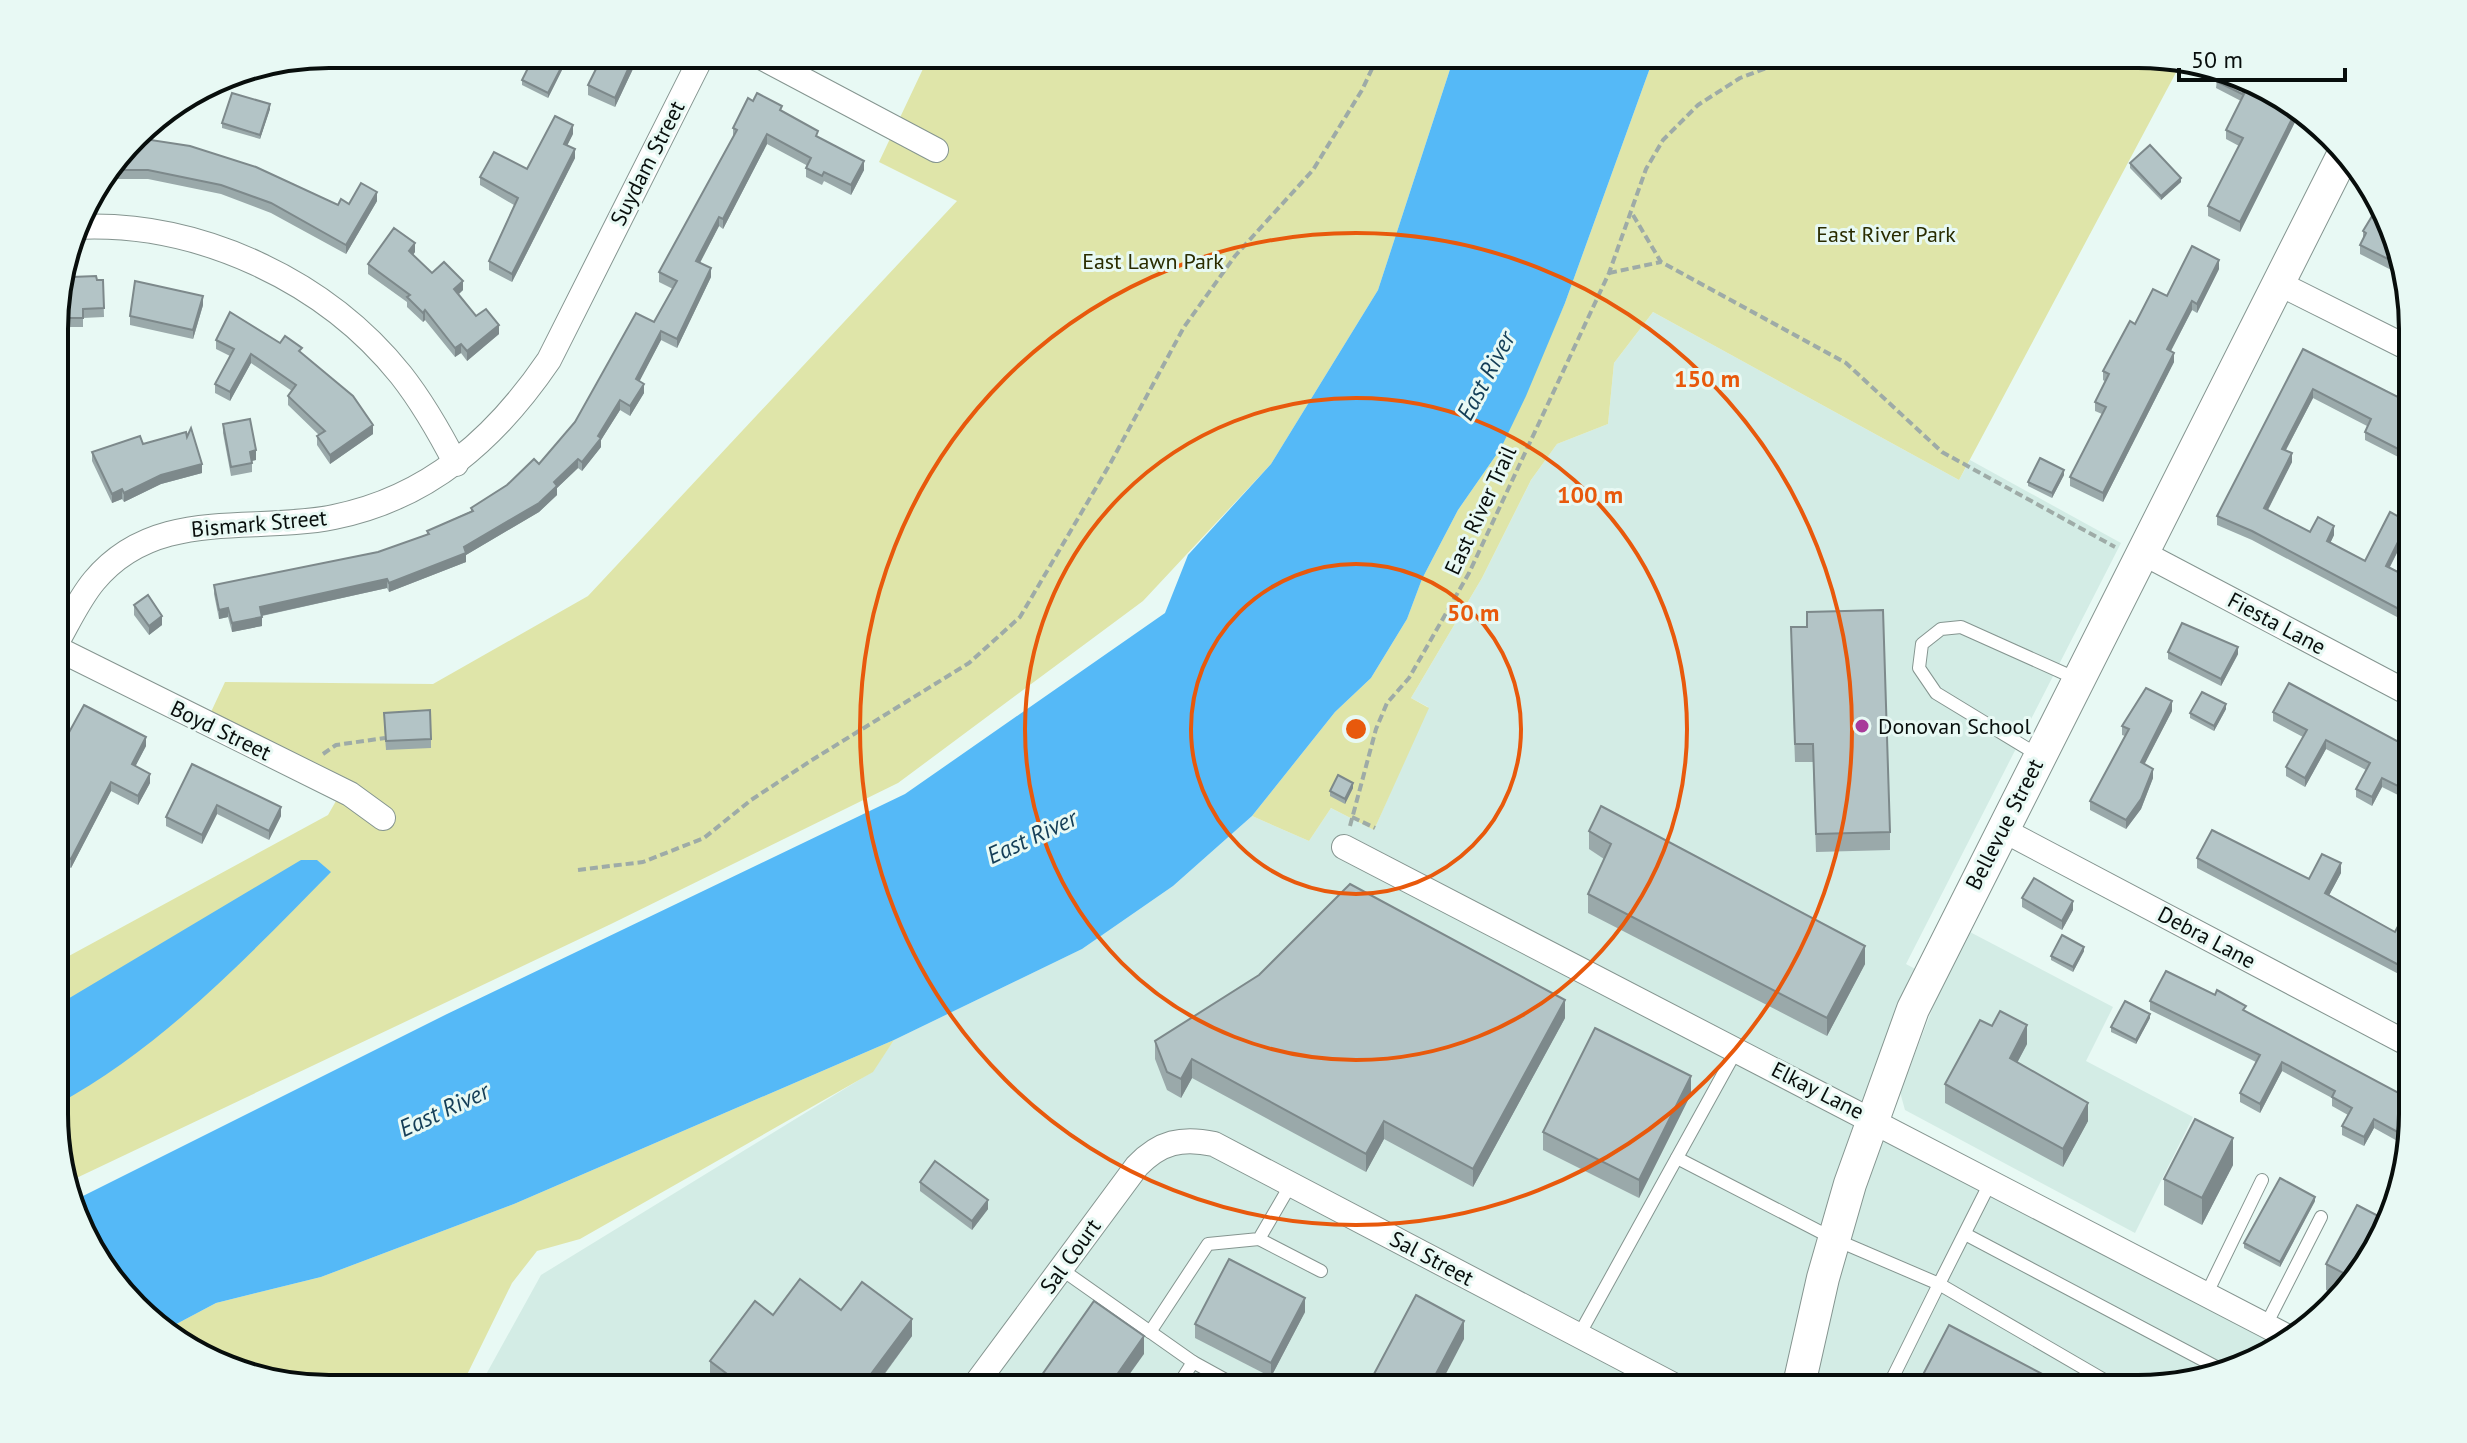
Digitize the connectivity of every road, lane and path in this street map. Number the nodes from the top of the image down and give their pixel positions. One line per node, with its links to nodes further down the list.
1 (696, 68): 10 (street, Suydam Street)
2 (781, 68): 5 (street)
3 (1372, 68): 28 (path)
4 (1766, 68): 7 (path, East River Trail)
5 (936, 150)
6 (2339, 163): 12 (street, Bellevue Street)
7 (1632, 213): 9 (path); 11 (path, East River Trail)
8 (89, 227): 14 (street)
9 (1661, 262): 11 (path); 15 (path)
10 (591, 273): 14 (street, Bismark Street)
11 (1609, 273): 23 (path, East River Trail)
12 (2278, 283): 13 (street); 15 (street, Bellevue Street)
13 (2398, 343)
14 (456, 464): 16 (street, Bismark Street)
15 (2141, 552): 18 (street, Bellevue Street); 19 (street, Fiesta Lane)
16 (68, 626)
17 (68, 652): 22 (street, Boyd Street)
18 (2077, 679): 21 (street, Bellevue Street); 21 (lane)
19 (2398, 688)
20 (385, 738): 22 (path)
21 (2038, 755): 26 (street, Bellevue Street)
22 (302, 770): 24 (street, Boyd Street)
23 (1352, 817): 25 (path); 27 (path, East River Trail)
24 (383, 818)
25 (1375, 828)
26 (2001, 829): 29 (street, Debra Lane); 31 (street, Bellevue Street)
27 (1344, 847): 30 (street, Elkay Lane)
28 (578, 870)
29 (2398, 1039)
30 (1737, 1049): 31 (street, Elkay Lane); 33 (lane)
31 (1874, 1119): 35 (street, Elkay Lane); 40 (street, Bellevue Street)
32 (1180, 1140): 36 (street, Sal Street); 41 (street, Sal Court)
33 (1677, 1158): 40 (lane); 48 (lane)
34 (2262, 1180): 44 (lane)
35 (1991, 1181): 38 (lane); 44 (street, Elkay Lane)
36 (1291, 1184): 39 (lane); 48 (street, Sal Street)
37 (2321, 1217): 45 (lane)
38 (1965, 1234): 43 (lane); 50 (lane)
39 (1259, 1239): 42 (lane); 46 (lane)
40 (1834, 1239): 43 (lane); 52 (street, Bellevue Street)
41 (1061, 1269): 46 (lane); 55 (street, Sal Court)
42 (1321, 1271)
43 (1939, 1284): 53 (lane); 54 (lane)
44 (2207, 1293): 45 (street, Elkay Lane)
45 (2266, 1325): 47 (street, Elkay Lane)
46 (1150, 1332): 49 (lane)
47 (2280, 1333)
48 (1579, 1335): 51 (street, Sal Street)
49 (1193, 1362): 56 (lane); 57 (lane)
50 (2211, 1364)
51 (1632, 1374)
52 (1802, 1374)
53 (1894, 1374)
54 (2094, 1374)
55 (983, 1375)
56 (1185, 1375)
57 (1216, 1375)

